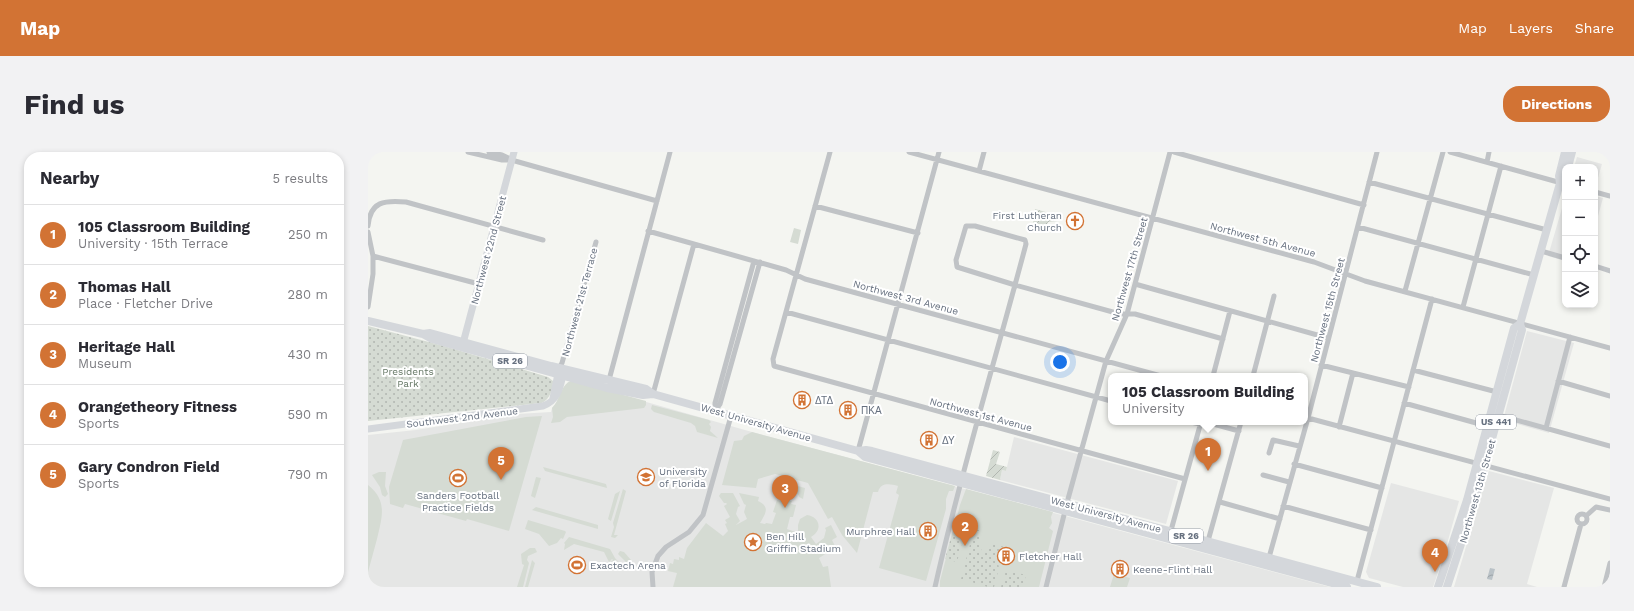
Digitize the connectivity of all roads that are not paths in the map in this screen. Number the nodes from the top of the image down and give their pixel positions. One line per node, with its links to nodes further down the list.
1 (468, 152): 17 (street)
2 (489, 152): 17 (street)
3 (514, 152): 17 (main road, Northwest 22nd Street)
4 (670, 152): 32 (street)
5 (830, 152): 34 (street)
6 (910, 152): 18 (street, Northwest 5th Avenue)
7 (940, 152): 18 (street)
8 (984, 152): 24 (street)
9 (1170, 152): 36 (street, Northwest 17th Street)
10 (1174, 152): 33 (street)
11 (1378, 152): 26 (street, Northwest 15th Street)
12 (1443, 152): 31 (street)
13 (1450, 152): 19 (street)
14 (1489, 152): 19 (street)
15 (1565, 152): 20 (main road, Northwest 13th Street / US 441)
16 (1572, 152): 22 (main road)
17 (512, 160): 32 (street); 38 (main road, Northwest 22nd Street)
18 (937, 160): 24 (street, Northwest 5th Avenue); 43 (street)
19 (1486, 162): 23 (street)
20 (1562, 164)
21 (1562, 164): 25 (main road, Northwest 13th Street / US 441)
22 (1569, 164)
23 (1501, 166): 27 (street); 35 (street)
24 (979, 171): 36 (street, Northwest 5th Avenue)
25 (1562, 180)
26 (1370, 182): 31 (street); 33 (street, Northwest 15th Street)
27 (1562, 182)
28 (1562, 185): 40 (main road, Northwest 13th Street / US 441)
29 (1598, 193): 30 (street)
30 (1610, 196)
31 (1430, 198): 35 (street); 47 (street)
32 (657, 201): 41 (street)
33 (1364, 204): 39 (street, Northwest 15th Street)
34 (816, 206): 43 (street); 56 (street)
35 (1488, 214): 40 (street); 51 (street)
36 (1152, 219): 55 (street, Northwest 5th Avenue); 59 (street, Northwest 17th Street)
37 (368, 226): 38 (street)
38 (494, 226): 44 (street); 58 (main road, Northwest 22nd Street)
39 (1358, 227): 47 (street); 55 (street, Northwest 15th Street)
40 (1547, 230): 48 (main road, Northwest 13th Street / US 441)
41 (648, 231): 46 (street, Northwest 3rd Avenue); 89 (street)
42 (368, 232): 49 (street)
43 (918, 233): 64 (street)
44 (543, 240)
45 (596, 242): 83 (street, Northwest 21st Terrace)
46 (694, 244): 52 (street, Northwest 3rd Avenue); 93 (street)
47 (1418, 244): 51 (street); 61 (street)
48 (1541, 251): 50 (street); 57 (main road, Northwest 13th Street / US 441)
49 (373, 256): 58 (street); 65 (street)
50 (1562, 257)
51 (1475, 260): 57 (street); 66 (street)
52 (757, 261): 56 (street, Northwest 3rd Avenue); 100 (street)
53 (1598, 267): 54 (street)
54 (1610, 270)
55 (1346, 273): 61 (street, Northwest 5th Avenue); 75 (street, Northwest 15th Street)
56 (796, 274): 64 (street, Northwest 3rd Avenue); 68 (street)
57 (1534, 275): 72 (main road, Northwest 13th Street / US 441)
58 (479, 284): 78 (main road, Northwest 22nd Street)
59 (1135, 284): 67 (street); 69 (street, Northwest 17th Street)
60 (1015, 285): 60 (street); 69 (street); 73 (street)
61 (1405, 291): 63 (street, Northwest 5th Avenue)
62 (1274, 296): 71 (street)
63 (1432, 299): 66 (street, Northwest 5th Avenue); 84 (street)
64 (898, 304): 73 (street, Northwest 3rd Avenue); 77 (street)
65 (368, 307)
66 (1463, 307): 72 (street, Northwest 5th Avenue)
67 (1230, 311): 71 (street); 76 (street)
68 (786, 312): 77 (street); 94 (street, Northwest 1st Avenue)
69 (1127, 314): 76 (street); 80 (street, Northwest 17th Street)
70 (368, 321): 78 (main road, West University Avenue / SR 26)
71 (1267, 322): 75 (street); 87 (street)
72 (1520, 324): 74 (street, Northwest 5th Avenue); 92 (main road, Northwest 13th Street / US 441); 101 (main road, Northwest 13th Street / US 441)
73 (1002, 332): 80 (street, Northwest 3rd Avenue); 82 (street)
74 (1570, 337): 79 (street, Northwest 5th Avenue); 90 (street)
75 (1328, 338): 81 (street, Northwest 15th Street)
76 (1223, 339): 86 (street)
77 (888, 341): 82 (street); 94 (street)
78 (462, 344): 83 (main road, West University Avenue / SR 26)
79 (1610, 348)
80 (1106, 361): 85 (street, Northwest 3rd Avenue); 96 (street, Northwest 17th Street)
81 (1321, 365): 88 (street); 99 (street, Northwest 15th Street)
82 (992, 368): 96 (street); 104 (street)
83 (561, 370): 89 (main road, West University Avenue / SR 26); 93 (main road, West University Avenue / SR 26); 111 (main road, Southwest 2nd Avenue)
84 (1413, 370): 91 (street); 92 (street)
85 (1150, 373)
86 (1214, 373)
87 (1255, 373)
88 (1353, 373): 91 (street); 110 (street)
89 (608, 380): 93 (main road, West University Avenue / SR 26)
90 (1558, 381): 95 (street); 112 (street)
91 (1409, 387): 98 (street)
92 (1497, 392): 109 (main road, Northwest 13th Street / US 441)
93 (653, 394): 100 (main road, West University Avenue / SR 26)
94 (874, 394): 104 (street, Northwest 1st Avenue); 118 (street)
95 (1610, 396)
96 (1097, 397): 97 (street); 117 (street, Northwest 17th Street)
97 (1108, 400)
98 (1404, 403): 109 (street); 114 (street)
99 (1308, 406)
100 (715, 411): 102 (main road, West University Avenue / SR 26)
101 (1498, 415): 112 (street); 121 (main road, Northwest 13th Street / US 441)
102 (731, 416): 118 (main road, West University Avenue / SR 26); 141 (street)
103 (1308, 418): 110 (street)
104 (977, 422): 117 (street, Northwest 1st Avenue); 123 (street)
105 (1199, 425): 124 (street)
106 (1217, 425): 113 (street)
107 (1240, 425): 113 (street)
108 (1306, 425): 115 (street, Northwest 15th Street)
109 (1487, 426): 121 (main road, Northwest 13th Street / US 441)
110 (1339, 427): 114 (street)
111 (368, 428)
112 (1546, 428): 116 (street)
113 (1239, 431): 128 (street)
114 (1394, 441): 121 (street); 126 (street)
115 (1299, 446): 119 (street); 120 (street, Northwest 15th Street)
116 (1610, 446)
117 (1081, 450): 124 (street, Northwest 1st Avenue); 130 (street, Northwest 17th Street)
118 (858, 451): 123 (main road, West University Avenue / SR 26)
119 (1268, 453)
120 (1294, 464): 125 (street, Northwest 15th Street); 126 (street)
121 (1481, 464): 127 (street); 146 (main road, Northwest 13th Street / US 441); 147 (main road, Northwest 13th Street / US 441)
122 (1263, 475): 125 (street)
123 (962, 479): 130 (main road, West University Avenue / SR 26); 142 (street)
124 (1185, 479): 136 (street)
125 (1290, 482): 129 (street, Northwest 15th Street)
126 (1382, 488): 135 (street)
127 (1610, 500)
128 (1220, 502): 133 (street); 137 (street)
129 (1283, 506): 133 (street, Northwest 15th Street); 135 (street)
130 (1067, 508): 136 (main road, West University Avenue / SR 26); 143 (street, Northwest 17th Street)
131 (1610, 510): 132 (street)
132 (1586, 516): 134 (street); 134 (street)
133 (1280, 519): 138 (street, Northwest 15th Street)
134 (1581, 524): 148 (street)
135 (1371, 530): 140 (street)
136 (1170, 535): 137 (main road, West University Avenue / SR 26); 138 (main road, West University Avenue / SR 26)
137 (1208, 541): 138 (main road, West University Avenue / SR 26)
138 (1268, 561): 140 (main road, West University Avenue / SR 26); 144 (main road, West University Avenue / SR 26)
139 (1610, 563): 149 (street)
140 (1357, 581): 145 (main road, West University Avenue / SR 26)
141 (653, 587)
142 (935, 587)
143 (1046, 587)
144 (1347, 587)
145 (1377, 587)
146 (1438, 587)
147 (1447, 587)
148 (1564, 587)
149 (1604, 587)

